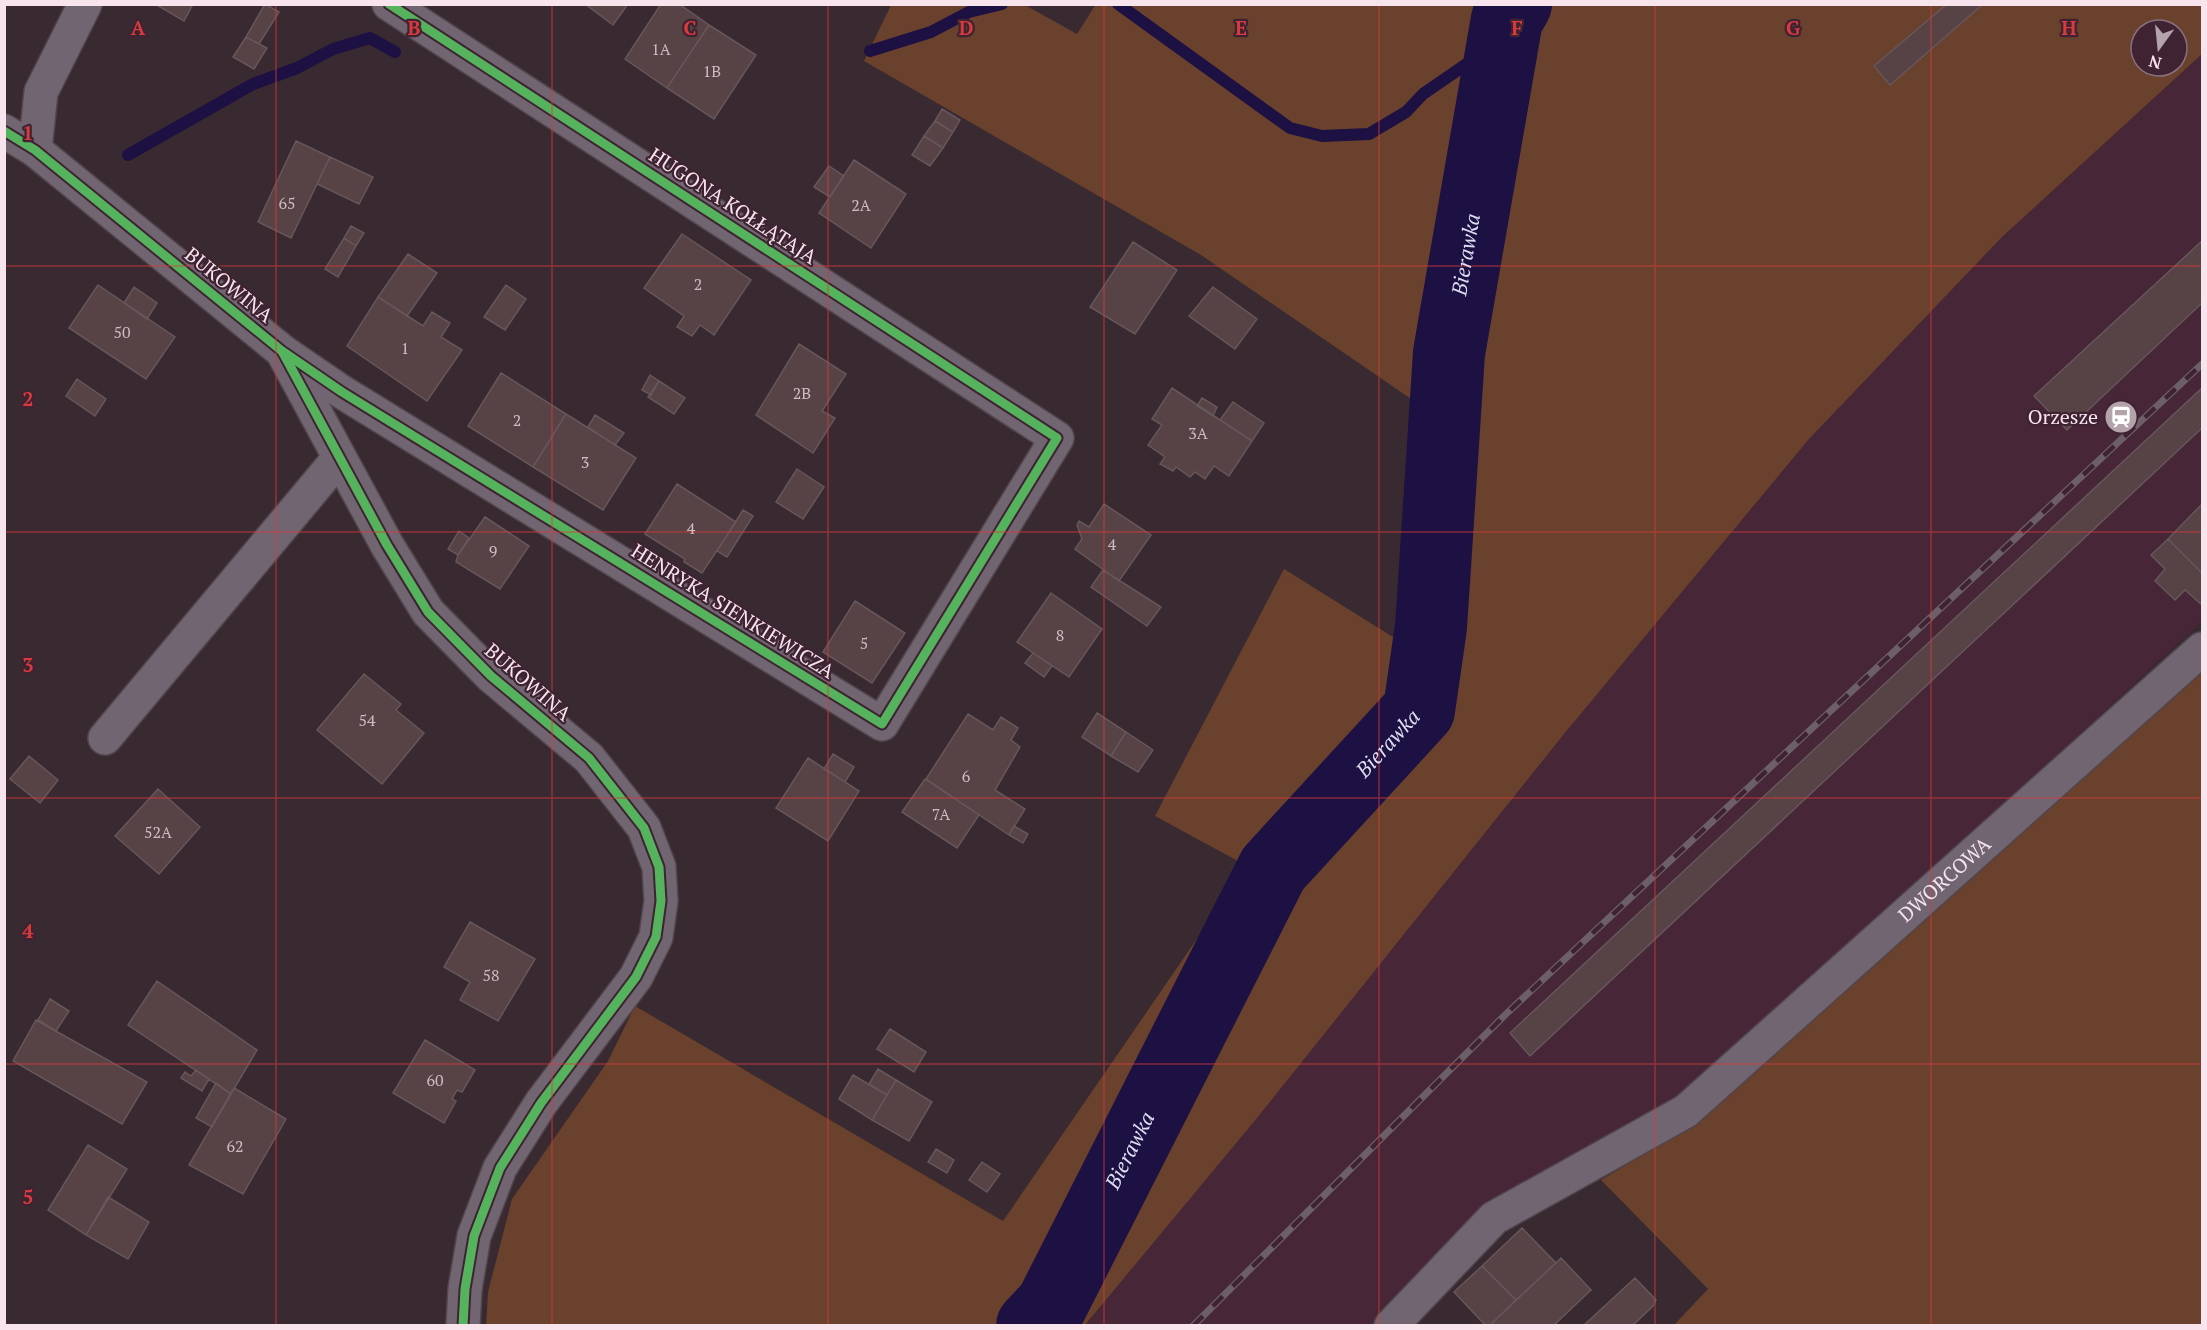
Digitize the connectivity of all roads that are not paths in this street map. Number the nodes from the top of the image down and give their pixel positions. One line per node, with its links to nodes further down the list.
1 (85, 4): 4 (street)
2 (389, 4): 6 (street, HUGONA KOŁŁĄTAJA)
3 (4, 131): 4 (street, BUKOWINA)
4 (35, 150): 5 (street, BUKOWINA)
5 (282, 351): 6 (street, HENRYKA SIENKIEWICZA); 7 (street, BUKOWINA)
6 (1057, 438)
7 (339, 458): 9 (street); 10 (street, BUKOWINA)
8 (2202, 649): 11 (street, DWORCOWA)
9 (105, 738)
10 (463, 1326)
11 (1391, 1326)

